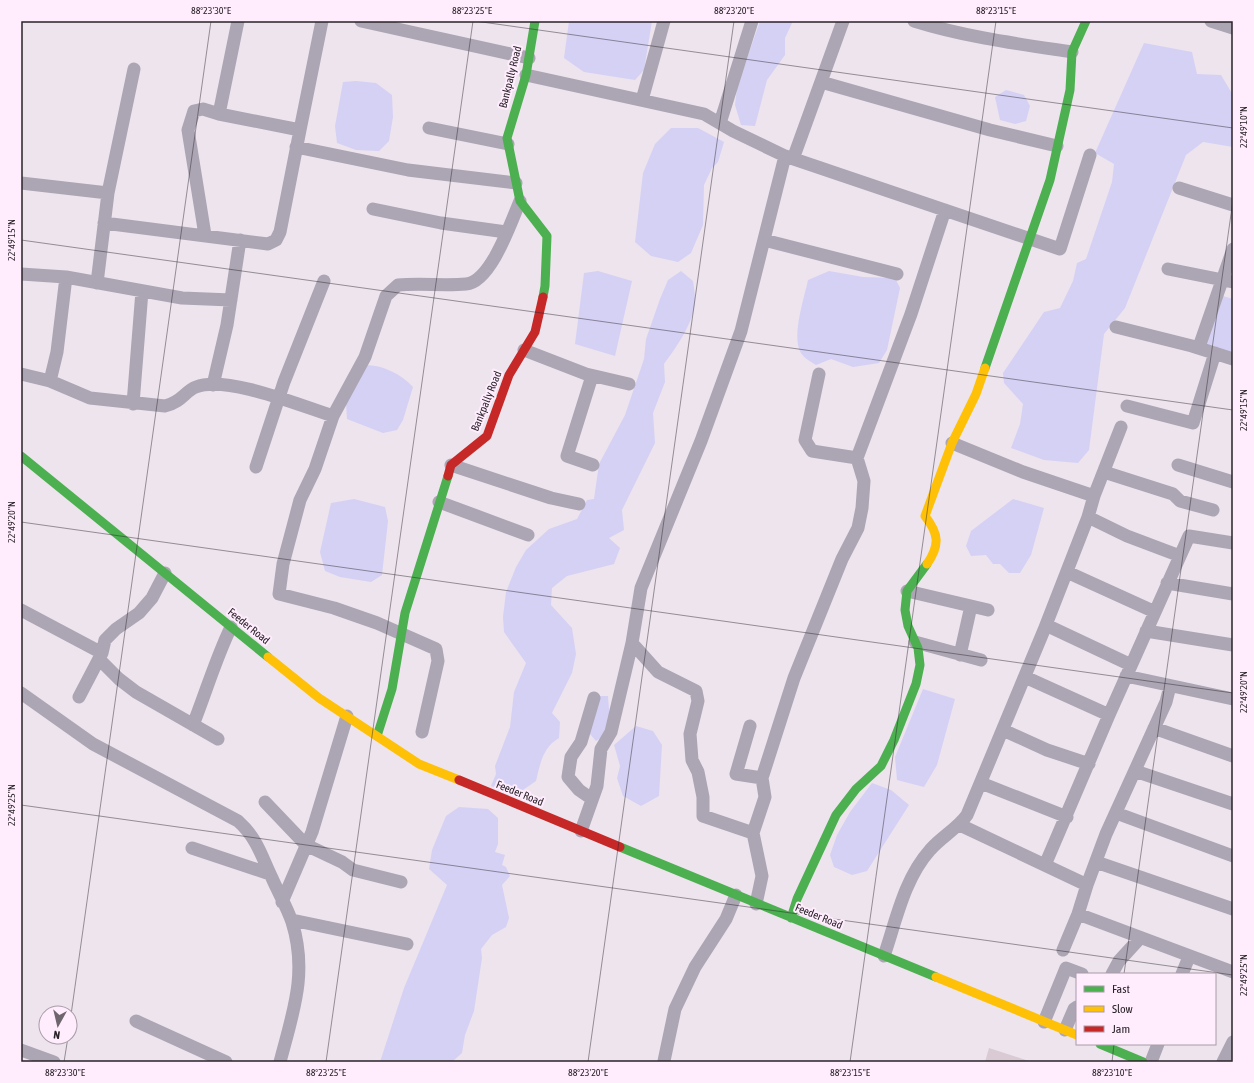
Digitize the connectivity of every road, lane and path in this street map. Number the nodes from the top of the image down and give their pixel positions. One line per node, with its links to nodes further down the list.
1 (238, 21): 19 (street)
2 (322, 21): 22 (street)
3 (360, 21): 11 (street)
4 (535, 21): 14 (street, Bankpally Road)
5 (664, 21): 18 (street)
6 (752, 21): 20 (street)
7 (843, 21): 17 (street)
8 (914, 21): 13 (street)
9 (1086, 21): 13 (street)
10 (1211, 21): 12 (street)
11 (394, 25): 14 (street)
12 (1233, 28)
13 (1072, 52): 24 (street)
14 (529, 58): 16 (street, Bankpally Road)
15 (134, 69): 31 (street)
16 (526, 75): 18 (street); 23 (street, Bankpally Road)
17 (820, 82): 24 (street); 27 (street)
18 (642, 100): 20 (street)
19 (219, 114): 22 (street); 38 (street)
20 (720, 123): 27 (street)
21 (429, 128): 23 (street)
22 (300, 130): 25 (street)
23 (508, 144): 28 (street, Bankpally Road)
24 (1057, 146): 41 (street)
25 (296, 147): 28 (street); 39 (street)
26 (1090, 155): 41 (street)
27 (789, 157): 35 (street); 40 (street)
28 (516, 183): 32 (street, Bankpally Road)
29 (21, 184): 31 (street)
30 (1180, 188): 33 (street)
31 (108, 193): 36 (street)
32 (520, 201): 37 (street); 54 (street, Bankpally Road)
33 (1233, 205)
34 (373, 209): 37 (street)
35 (945, 210): 41 (street); 70 (street)
36 (104, 223): 38 (street); 49 (street)
37 (506, 232): 66 (street)
38 (205, 235): 39 (street)
39 (240, 240): 51 (street)
40 (764, 240): 45 (street); 99 (street)
41 (1029, 240): 68 (street)
42 (1233, 249): 48 (street)
43 (1168, 269): 48 (street)
44 (21, 274): 46 (street)
45 (897, 274)
46 (66, 277): 49 (street); 60 (street)
47 (324, 281): 63 (street)
48 (1227, 281): 53 (street)
49 (97, 283): 50 (street)
50 (142, 291): 51 (street); 64 (street)
51 (231, 300): 62 (street)
52 (1116, 327): 53 (street)
53 (1199, 347): 55 (street)
54 (524, 350): 59 (street); 71 (street, Bankpally Road)
55 (1215, 353): 56 (street); 65 (street)
56 (1233, 359)
57 (21, 374): 60 (street)
58 (819, 374): 70 (street)
59 (592, 376): 61 (street); 72 (street)
60 (50, 380): 64 (street)
61 (629, 384)
62 (213, 385): 63 (street); 64 (street)
63 (280, 398): 66 (street); 74 (street)
64 (133, 404)
65 (1127, 406)
66 (332, 416): 97 (street)
67 (1121, 427): 75 (street)
68 (952, 443): 77 (street); 88 (street)
69 (21, 456): 86 (street, Feeder Road)
70 (857, 458): 123 (street)
71 (451, 465): 78 (street); 79 (street)
72 (593, 465)
73 (1178, 465): 76 (street)
74 (256, 466)
75 (1104, 472): 77 (street); 80 (street)
76 (1233, 482)
77 (1094, 496): 81 (street)
78 (439, 502): 82 (street); 97 (street)
79 (579, 504)
80 (1213, 510)
81 (1088, 517): 84 (street); 85 (street)
82 (528, 535)
83 (1233, 543): 84 (street)
84 (1180, 556): 87 (street)
85 (1067, 572): 93 (street); 94 (street)
86 (165, 573): 95 (street, Feeder Road); 102 (street)
87 (1167, 583): 89 (street); 93 (street)
88 (907, 591): 90 (street); 98 (street)
89 (1233, 594)
90 (971, 606): 92 (street); 101 (street)
91 (21, 610): 102 (street)
92 (988, 610)
93 (1155, 612): 96 (street)
94 (1046, 625): 104 (street); 105 (street)
95 (231, 627): 112 (street, Feeder Road); 113 (street)
96 (1146, 632): 100 (street); 104 (street)
97 (401, 634): 117 (street); 118 (street)
98 (915, 642): 101 (street); 146 (street)
99 (632, 643): 125 (street); 132 (street)
100 (1233, 645)
101 (960, 655): 103 (street)
102 (100, 656): 108 (street); 113 (street)
103 (981, 660)
104 (1128, 670): 106 (street); 111 (street)
105 (1025, 677): 111 (street); 116 (street)
106 (1170, 686): 110 (street); 115 (street)
107 (21, 693): 138 (street)
108 (79, 697)
109 (594, 698): 125 (street)
110 (1233, 699)
111 (1108, 715): 121 (street)
112 (347, 716): 118 (street, Feeder Road); 133 (street)
113 (193, 725): 119 (street)
114 (750, 726): 123 (street)
115 (1154, 728): 120 (street); 122 (street)
116 (1003, 730): 121 (street); 124 (street)
117 (422, 732)
118 (377, 736): 131 (street, Feeder Road)
119 (218, 739)
120 (1233, 756)
121 (1089, 764): 129 (street)
122 (1135, 771): 127 (street); 128 (street)
123 (762, 778): 132 (street)
124 (981, 783): 129 (street); 130 (street)
125 (592, 799): 131 (street)
126 (265, 802): 133 (street)
127 (1233, 804)
128 (1116, 813): 135 (street); 136 (street)
129 (1067, 816): 137 (street)
130 (960, 825): 137 (street); 151 (street)
131 (581, 831): 141 (street, Feeder Road)
132 (752, 833): 143 (street)
133 (306, 845): 139 (street); 142 (street)
134 (192, 848): 138 (street)
135 (1233, 856)
136 (1096, 862): 140 (street); 144 (street)
137 (1045, 865): 140 (street)
138 (270, 874): 142 (street)
139 (401, 882)
140 (1087, 885): 145 (street)
141 (736, 895): 143 (street, Feeder Road); 167 (street)
142 (282, 902): 147 (street)
143 (756, 904): 146 (street, Feeder Road)
144 (1233, 909)
145 (1078, 914): 148 (street); 150 (street)
146 (791, 918): 151 (street, Feeder Road)
147 (292, 920): 149 (street); 170 (street)
148 (1140, 938): 152 (street); 155 (street)
149 (407, 944)
150 (1063, 950)
151 (884, 956): 159 (street, Feeder Road)
152 (1189, 957): 153 (street); 156 (street)
153 (1233, 972)
154 (1079, 973): 159 (street)
155 (1113, 973)
156 (1182, 973)
157 (1076, 1008): 160 (street)
158 (136, 1021): 169 (street)
159 (1044, 1022): 160 (street, Feeder Road)
160 (1065, 1030): 161 (street, Feeder Road)
161 (1076, 1035)
162 (1233, 1042): 173 (street)
163 (1106, 1045): 165 (street)
164 (1158, 1045): 172 (street)
165 (1122, 1048): 171 (street)
166 (21, 1050): 168 (street)
167 (664, 1061)
168 (54, 1062)
169 (226, 1062)
170 (280, 1062)
171 (1143, 1062)
172 (1151, 1062)
173 (1224, 1062)

